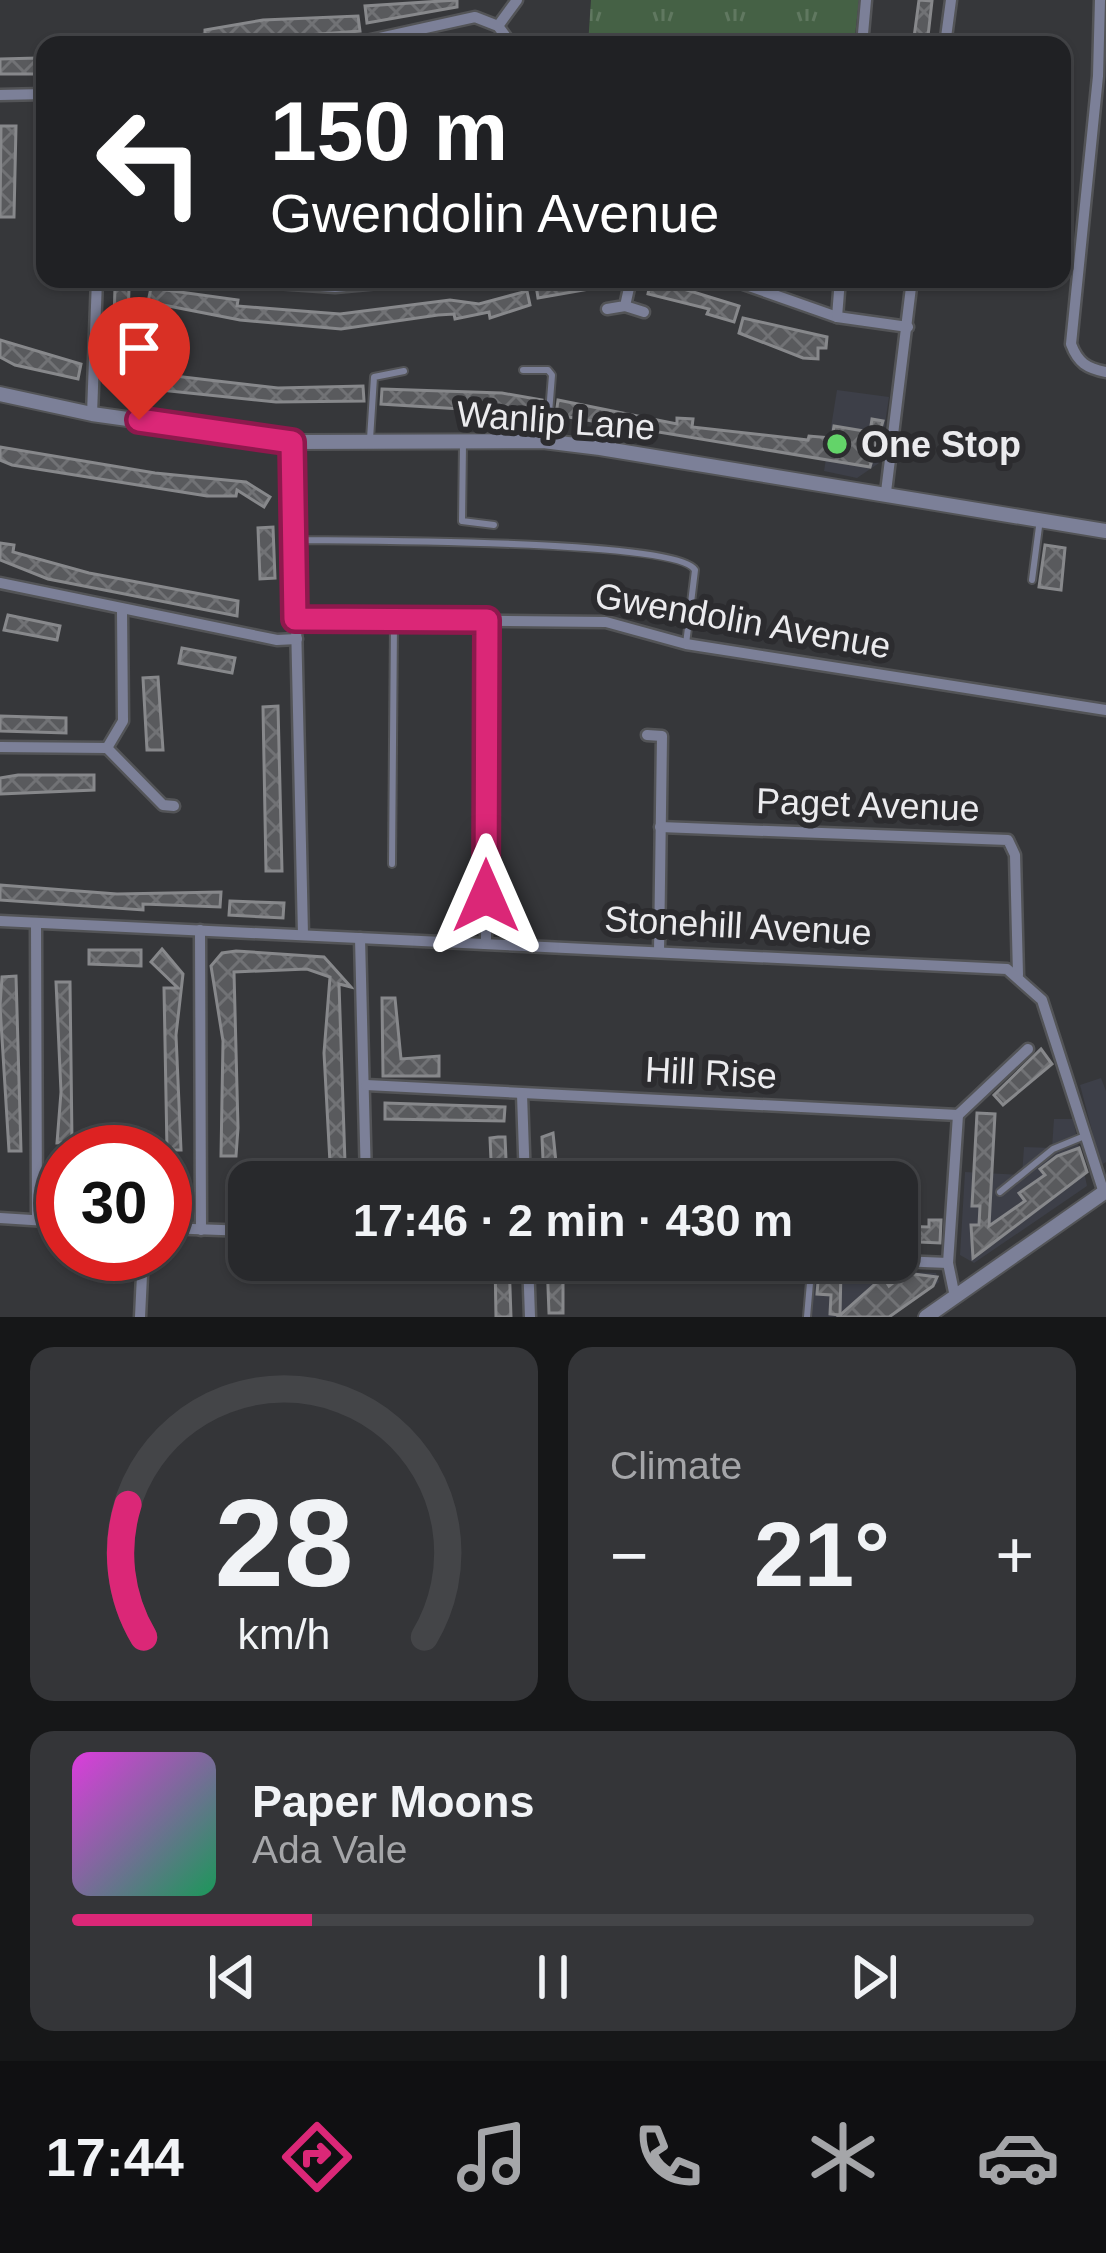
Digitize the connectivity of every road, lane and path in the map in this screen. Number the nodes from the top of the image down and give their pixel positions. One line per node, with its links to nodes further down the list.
1 (517, 0): 5 (street)
2 (866, 0): 8 (street)
3 (951, 0): 9 (street)
4 (1100, 0): 24 (street)
5 (498, 26): 6 (street); 7 (street)
6 (389, 36)
7 (505, 36)
8 (863, 36)
9 (946, 36)
10 (36, 94): 11 (street)
11 (0, 95)
12 (98, 288): 26 (street)
13 (629, 288): 17 (street)
14 (754, 288): 20 (street)
15 (839, 288): 20 (street)
16 (911, 288): 21 (street)
17 (625, 306): 18 (street); 19 (street)
18 (608, 309)
19 (644, 312)
20 (836, 317): 21 (street)
21 (908, 327): 31 (street)
22 (523, 370): 30 (lane)
23 (404, 371): 29 (lane)
24 (1106, 372)
25 (0, 394): 26 (street, Wanlip Lane)
26 (92, 414): 28 (street, Wanlip Lane)
27 (463, 441): 29 (street, Wanlip Lane); 30 (street, Wanlip Lane); 33 (lane)
28 (292, 442): 29 (street, Wanlip Lane); 35 (street)
29 (370, 442)
30 (547, 442): 31 (street, Wanlip Lane)
31 (886, 492): 32 (street, Wanlip Lane)
32 (1040, 519): 34 (street, Wanlip Lane); 36 (lane)
33 (494, 525)
34 (1106, 532)
35 (294, 540): 39 (street); 43 (lane)
36 (1032, 580)
37 (0, 583): 38 (street)
38 (122, 610): 42 (street); 47 (street)
39 (295, 619): 40 (street, Gwendolin Avenue); 42 (street)
40 (394, 619): 41 (street, Gwendolin Avenue); 50 (lane)
41 (487, 620): 43 (street, Gwendolin Avenue); 56 (street)
42 (297, 639): 54 (street)
43 (686, 644): 44 (street, Gwendolin Avenue)
44 (1106, 710)
45 (647, 735): 49 (street)
46 (0, 747): 47 (street)
47 (107, 748): 48 (street)
48 (163, 806)
49 (660, 827): 57 (street); 58 (street, Paget Avenue)
50 (392, 864)
51 (0, 921): 52 (street, Stonehill Avenue)
52 (36, 923): 53 (street, Stonehill Avenue); 63 (street)
53 (200, 930): 54 (street, Stonehill Avenue); 72 (street)
54 (303, 935): 55 (street, Stonehill Avenue)
55 (360, 938): 56 (street, Stonehill Avenue); 60 (street)
56 (486, 943): 57 (street, Stonehill Avenue)
57 (659, 952): 58 (street, Stonehill Avenue)
58 (1018, 975): 64 (street)
59 (1028, 1049): 62 (street)
60 (366, 1085): 61 (street, Hill Rise); 65 (street)
61 (522, 1094): 62 (street, Hill Rise); 66 (street)
62 (958, 1115): 75 (street)
63 (37, 1125)
64 (1088, 1134): 67 (lane); 68 (street)
65 (366, 1161)
66 (524, 1161)
67 (1000, 1192)
68 (1105, 1192): 79 (street)
69 (0, 1218): 70 (street)
70 (36, 1220)
71 (192, 1230): 72 (street)
72 (201, 1230): 73 (street)
73 (228, 1231)
74 (918, 1262): 75 (street)
75 (948, 1263): 79 (street)
76 (142, 1281): 80 (street)
77 (529, 1281): 81 (street)
78 (810, 1281): 82 (lane)
79 (955, 1298): 83 (street)
80 (140, 1317)
81 (530, 1317)
82 (807, 1317)
83 (926, 1317)

